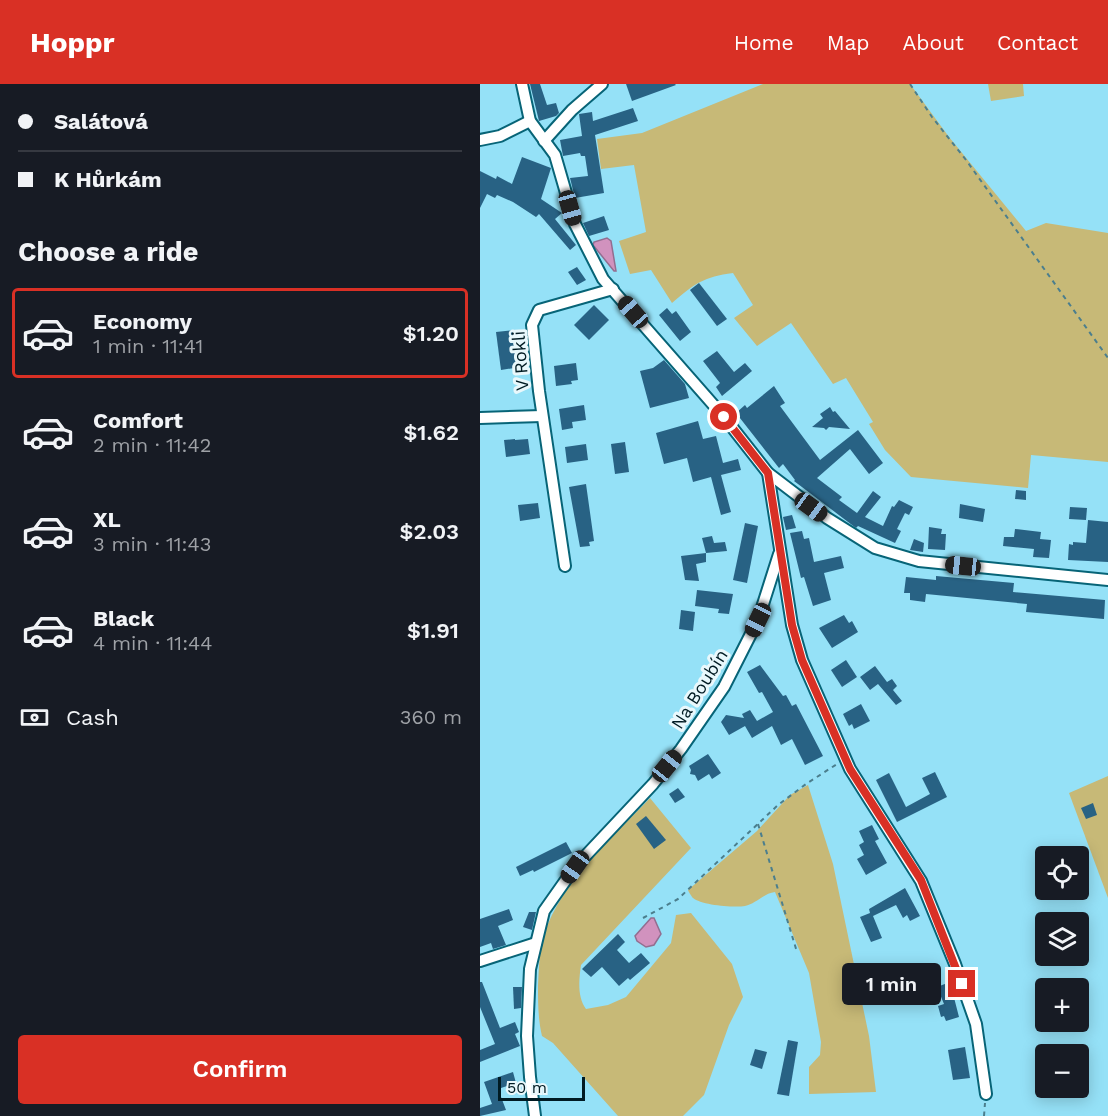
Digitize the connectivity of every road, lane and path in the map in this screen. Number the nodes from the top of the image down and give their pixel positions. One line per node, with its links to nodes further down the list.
1 (522, 84): 4 (street)
2 (602, 84): 6 (street)
3 (910, 84): 8 (path)
4 (530, 121): 5 (street); 6 (street)
5 (480, 140)
6 (544, 141): 7 (street)
7 (613, 289): 9 (street, V Rokli); 11 (street)
8 (1108, 358)
9 (542, 416): 10 (street, V Rokli); 13 (street, V Rokli)
10 (480, 418)
11 (768, 473): 12 (street); 14 (street)
12 (780, 551): 15 (street); 18 (street, Na Boubín)
13 (564, 567)
14 (1108, 580)
15 (846, 759): 16 (path); 21 (street)
16 (758, 824): 17 (path); 19 (path)
17 (643, 918)
18 (536, 943): 20 (street); 22 (street, Na Boubín)
19 (797, 952)
20 (480, 961)
21 (986, 1094)
22 (535, 1116)

